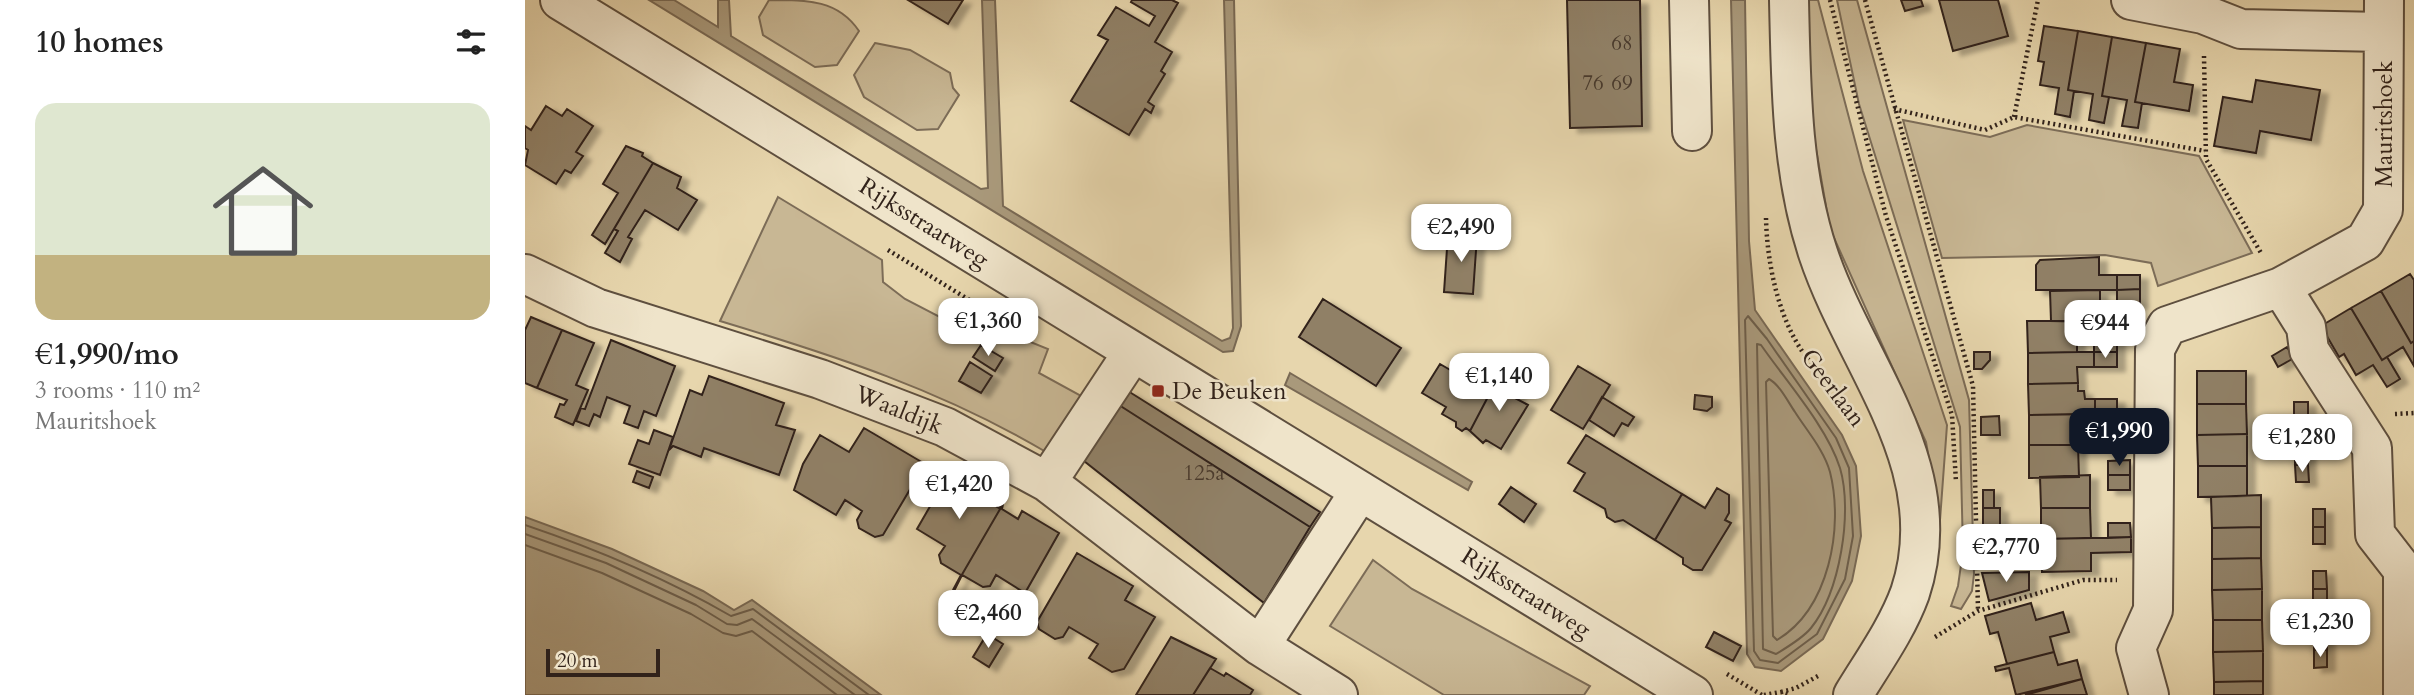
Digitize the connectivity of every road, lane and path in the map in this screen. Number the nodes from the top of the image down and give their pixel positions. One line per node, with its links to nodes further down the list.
1 (560, 0): 18 (street, Rijksstraatweg)
2 (1689, 0): 12 (street)
3 (1789, 0): 35 (street, Geerlaan)
4 (1830, 0): 22 (path)
5 (1865, 0): 10 (path)
6 (2038, 0): 11 (path)
7 (2131, 0): 8 (street, Mauritshoek)
8 (2203, 14): 9 (street, Mauritshoek); 13 (path)
9 (2383, 16): 14 (street, Mauritshoek)
10 (1894, 109): 11 (path); 24 (path)
11 (2014, 117): 13 (path)
12 (1692, 131)
13 (2205, 150): 17 (path)
14 (2399, 212): 17 (street, Mauritshoek)
15 (1766, 215): 19 (path, Geerlaan)
16 (525, 274): 20 (street, Waaldijk)
17 (2281, 287): 23 (street, Mauritshoek); 37 (street)
18 (1133, 352): 20 (street); 21 (street, Rijksstraatweg)
19 (1837, 390)
20 (1047, 482): 27 (street, Waaldijk)
21 (1360, 491): 27 (street); 32 (street, Rijksstraatweg)
22 (1956, 494)
23 (2153, 580): 24 (path); 36 (street, Mauritshoek)
24 (1977, 611): 26 (path)
25 (1937, 628): 26 (path)
26 (1934, 638): 28 (path)
27 (1260, 646): 31 (street, Waaldijk)
28 (1927, 649)
29 (1824, 671): 30 (path)
30 (1781, 692): 33 (path); 34 (path)
31 (1338, 695)
32 (1693, 695)
33 (1764, 695)
34 (1790, 695)
35 (1853, 695)
36 (2149, 695)
37 (2403, 695)

